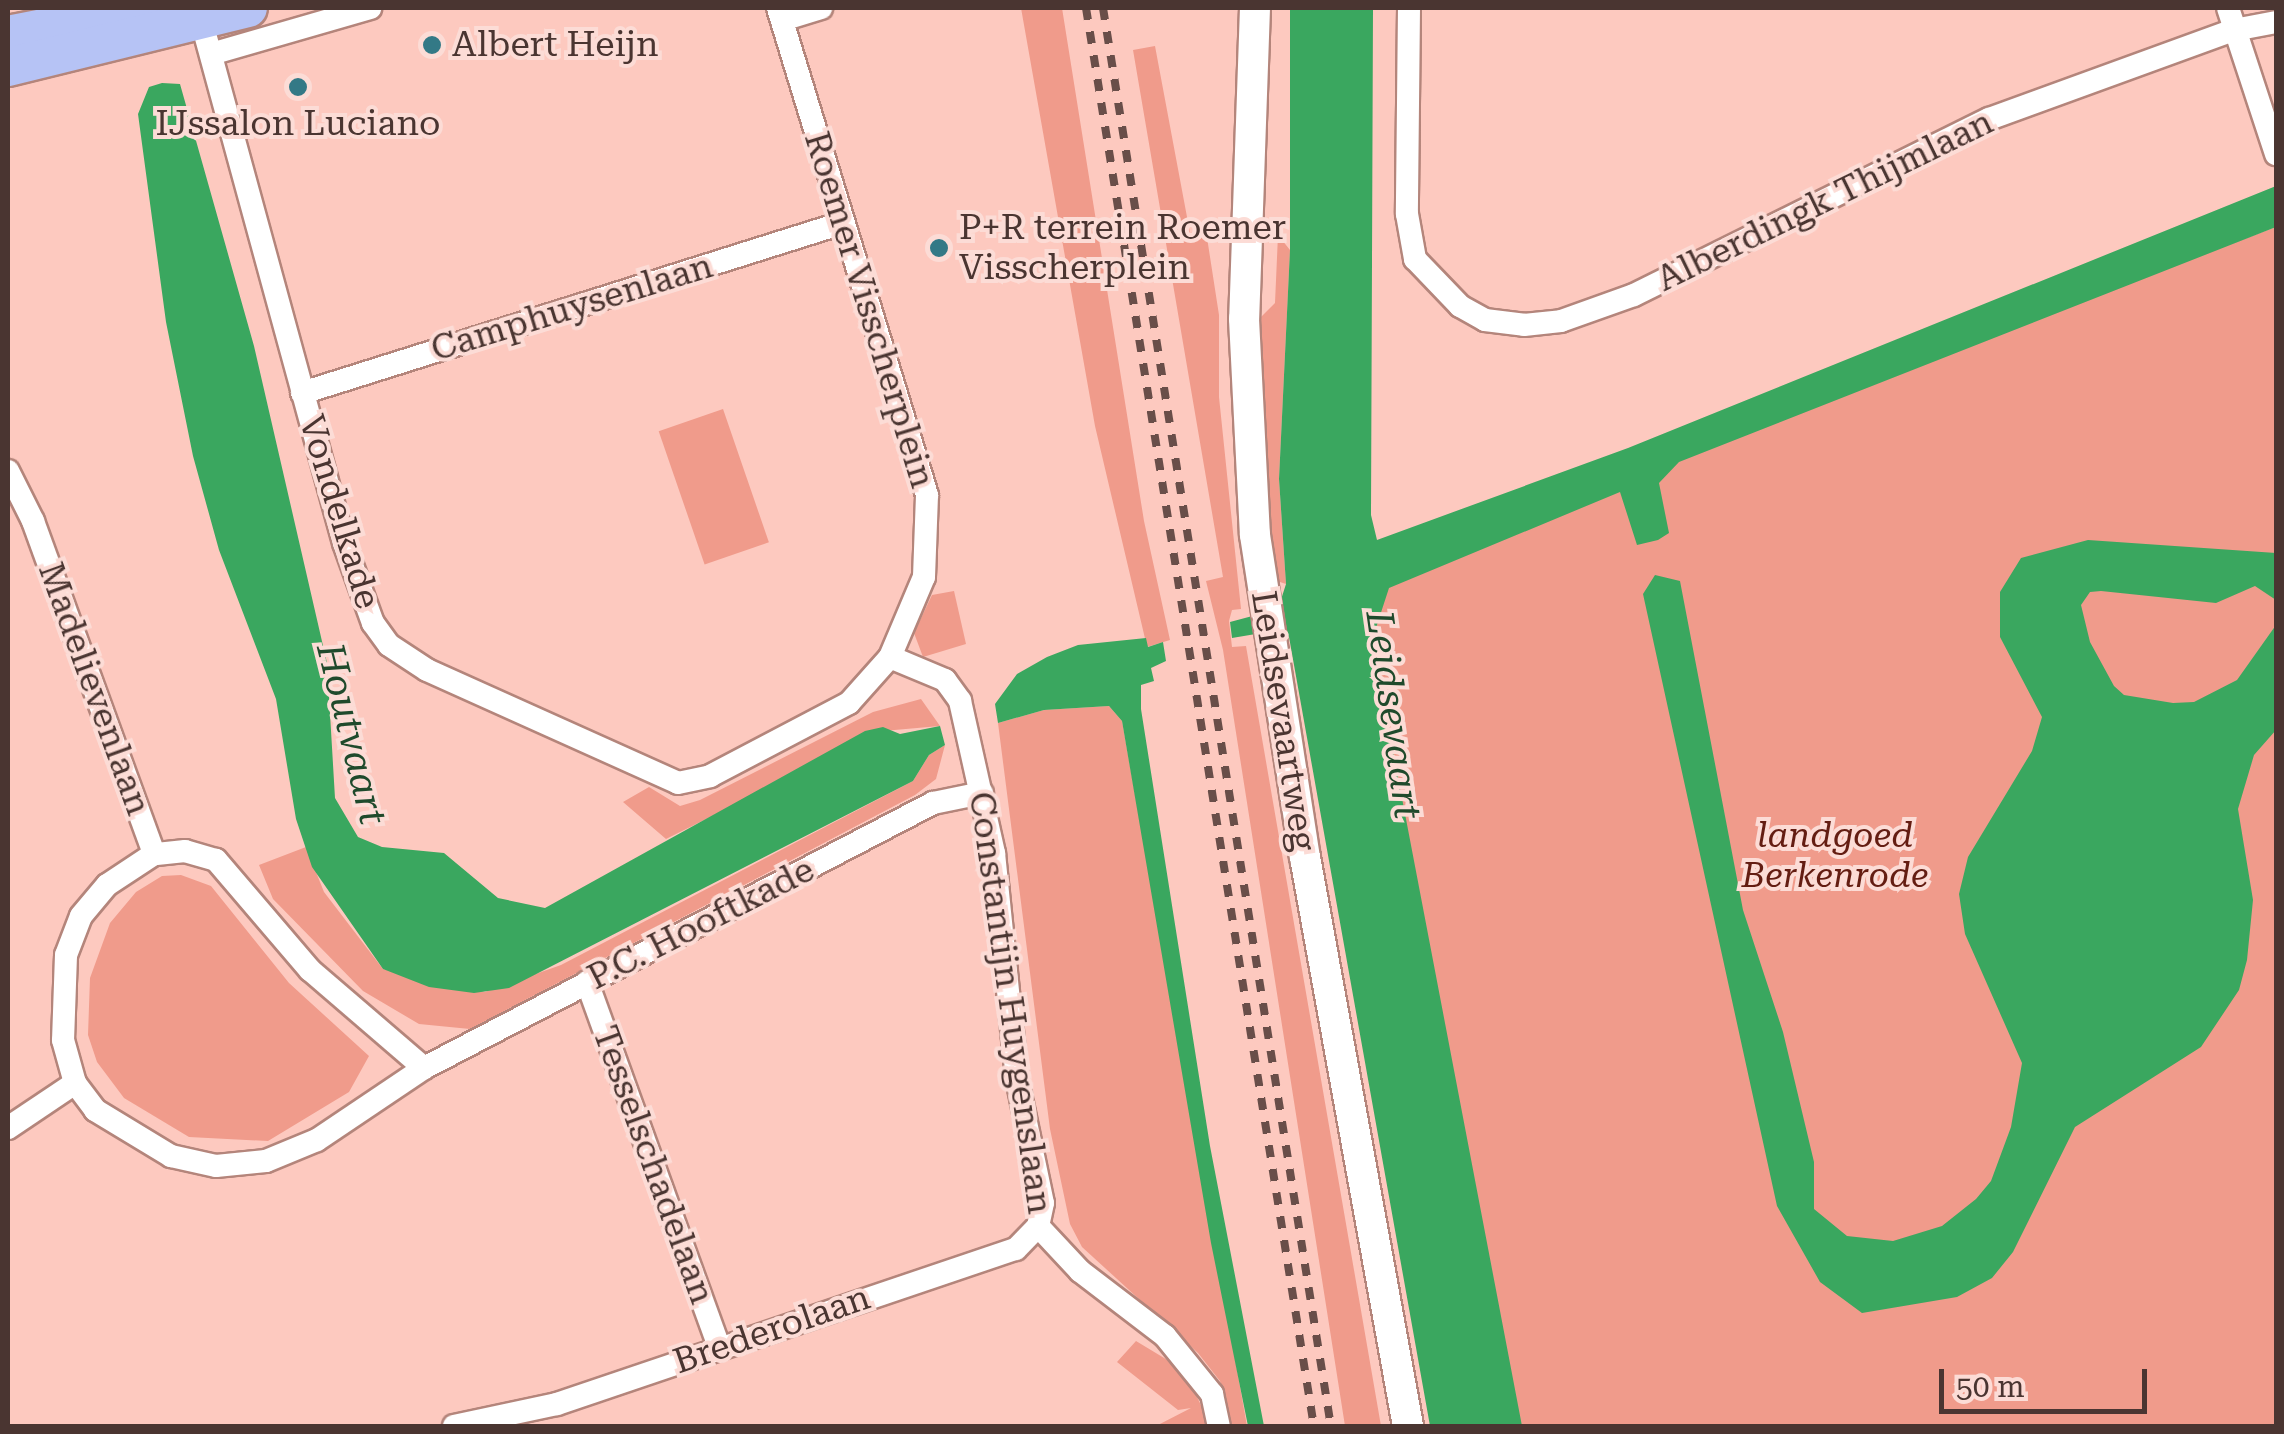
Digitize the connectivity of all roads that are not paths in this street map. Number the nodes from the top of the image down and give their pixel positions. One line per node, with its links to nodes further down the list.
1 (248, 8): 10 (main road)
2 (370, 8): 10 (street)
3 (821, 8): 6 (street, Roemer Visscherplein)
4 (1255, 8): 28 (street, Leidsevaartweg)
5 (1409, 8): 8 (street, Alberdingk Thijmlaan)
6 (780, 14): 14 (street, Roemer Visscherplein)
7 (144, 18): 10 (main road); 11 (main road); 12 (main road)
8 (2231, 19): 9 (street, Alberdingk Thijmlaan); 13 (street)
9 (2276, 22)
10 (204, 28): 15 (street, Vondelkade)
11 (8, 35)
12 (8, 67)
13 (2276, 154)
14 (842, 223): 15 (street, Camphuysenlaan); 17 (street, Roemer Visscherplein)
15 (302, 393): 17 (street, Vondelkade)
16 (8, 470): 19 (street, Madelievenlaan)
17 (890, 658): 18 (street, Constantijn Huygenslaan)
18 (982, 793): 20 (street, P.C. Hooftkade); 24 (street, Constantijn Huygenslaan)
19 (154, 854): 21 (street); 22 (street)
20 (587, 982): 21 (street, P.C. Hooftkade); 25 (street, Tesselschadelaan)
21 (424, 1068): 22 (street, P.C. Hooftkade)
22 (75, 1083): 23 (street)
23 (8, 1128)
24 (1038, 1226): 25 (street, Brederolaan); 27 (street, Constantijn Huygenslaan)
25 (719, 1347): 26 (street, Brederolaan)
26 (454, 1426)
27 (1219, 1426)
28 (1408, 1426)

